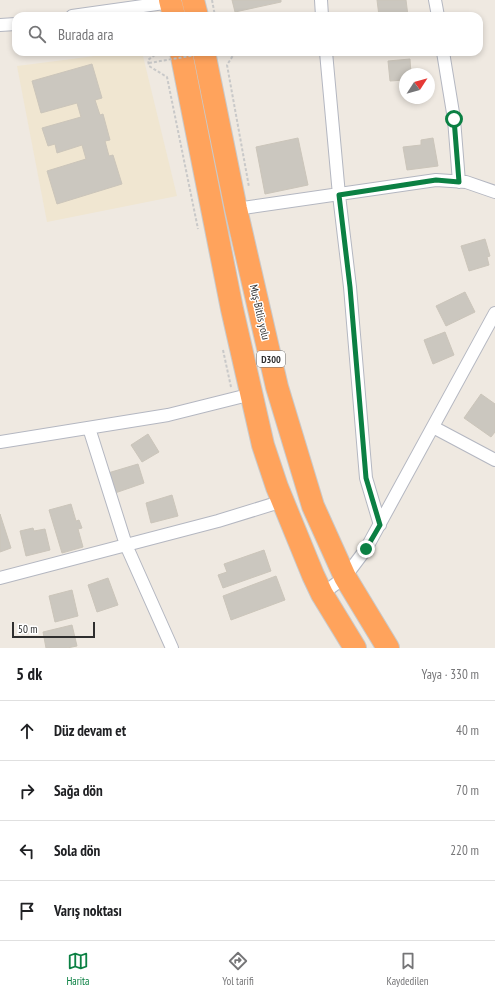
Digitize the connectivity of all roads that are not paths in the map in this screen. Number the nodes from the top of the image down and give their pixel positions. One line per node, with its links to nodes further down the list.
1 (194, 0): 6 (highway)
2 (321, 0): 7 (street)
3 (435, 0): 8 (street)
4 (172, 6): 5 (street)
5 (112, 12)
6 (196, 12)
7 (322, 12)
8 (437, 12)
9 (12, 24): 10 (street)
10 (0, 25)
11 (182, 56): 20 (highway, D300)
12 (205, 56): 18 (highway, Muş-Bitlis yolu / D300)
13 (326, 56): 17 (street)
14 (445, 56): 15 (street)
15 (459, 182): 16 (street); 17 (street)
16 (495, 192)
17 (339, 195): 18 (street); 26 (street)
18 (244, 208): 28 (highway, Muş-Bitlis yolu / D300)
19 (495, 313): 22 (street)
20 (252, 394): 21 (street); 25 (highway, D300)
21 (89, 428): 23 (street); 27 (street)
22 (433, 428): 24 (street); 26 (street)
23 (0, 442)
24 (495, 460)
25 (283, 501): 27 (street); 30 (highway, D300)
26 (380, 525): 28 (street)
27 (126, 545): 29 (street); 31 (street)
28 (345, 577): 30 (street); 33 (highway, Muş-Bitlis yolu / D300)
29 (0, 578)
30 (322, 594): 32 (highway, D300)
31 (172, 648)
32 (355, 648)
33 (388, 648)

